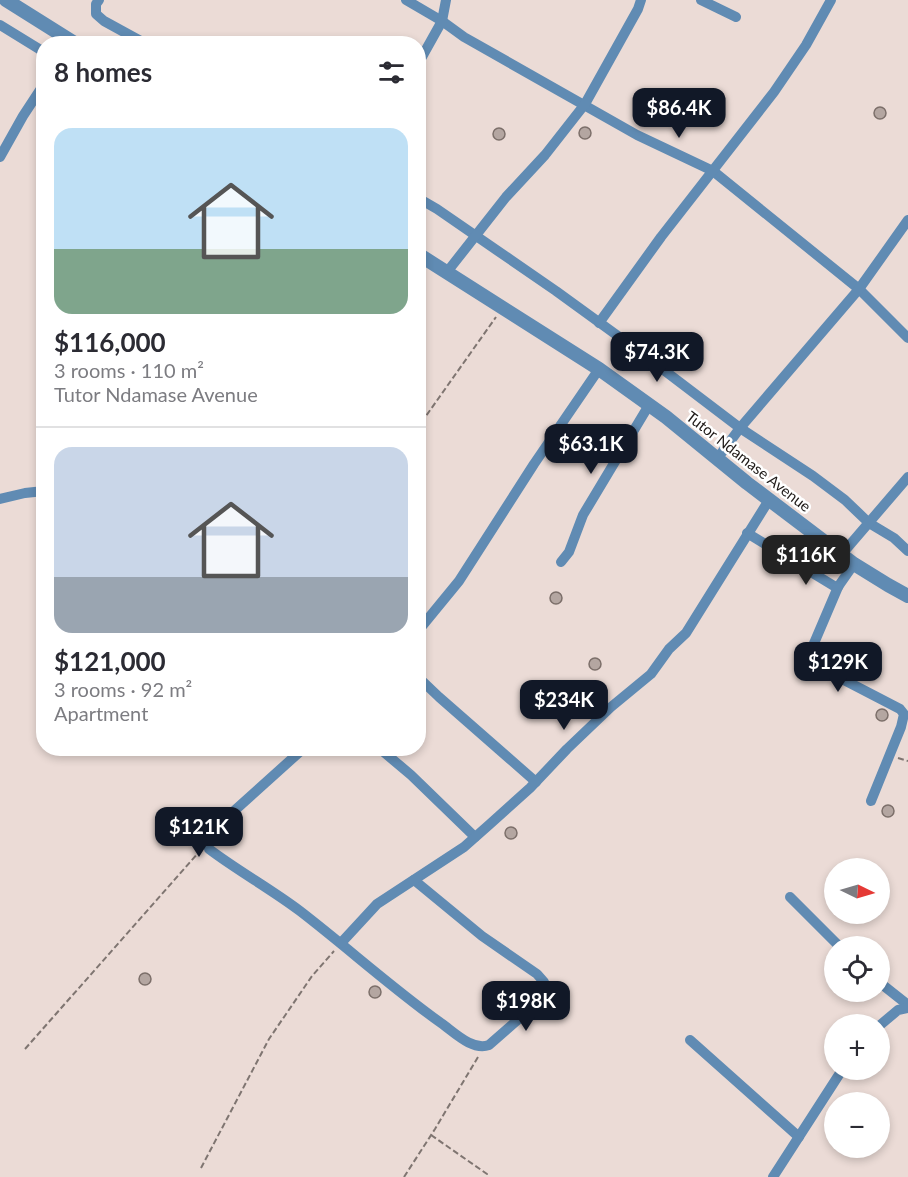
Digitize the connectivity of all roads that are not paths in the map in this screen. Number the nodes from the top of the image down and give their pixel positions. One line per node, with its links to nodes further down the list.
1 (6, 0): 11 (street)
2 (99, 0): 12 (street)
3 (406, 0): 9 (street)
4 (446, 0): 9 (street)
5 (641, 0): 16 (street)
6 (701, 0): 8 (street)
7 (831, 0): 18 (street)
8 (736, 17)
9 (442, 21): 14 (street); 16 (street)
10 (0, 25): 13 (street)
11 (63, 36)
12 (131, 36)
13 (36, 47)
14 (426, 50)
15 (36, 96): 17 (street)
16 (585, 104): 18 (street); 21 (street)
17 (0, 157)
18 (713, 171): 24 (street); 25 (street)
19 (426, 203): 21 (street)
20 (908, 220): 24 (street)
21 (476, 235): 23 (street); 25 (street)
22 (426, 259): 23 (street, Tutor Ndamase Avenue)
23 (447, 272): 27 (street, Tutor Ndamase Avenue)
24 (859, 289): 26 (street); 29 (street)
25 (599, 323): 29 (street)
26 (908, 338)
27 (599, 369): 28 (street, Tutor Ndamase Avenue); 43 (street)
28 (649, 405): 30 (street, Tutor Ndamase Avenue); 39 (street)
29 (740, 428): 30 (street); 35 (street)
30 (717, 459): 34 (street, Tutor Ndamase Avenue)
31 (908, 477): 35 (street)
32 (36, 492): 33 (street)
33 (0, 499)
34 (768, 500): 36 (street); 38 (street, Tutor Ndamase Avenue)
35 (869, 523): 37 (street); 38 (street)
36 (747, 533): 41 (street); 47 (street)
37 (908, 551)
38 (842, 554): 40 (street, Tutor Ndamase Avenue)
39 (561, 562)
40 (854, 564): 41 (street); 42 (street, Tutor Ndamase Avenue)
41 (838, 587): 48 (street)
42 (908, 596)
43 (426, 622)
44 (426, 685): 47 (street)
45 (295, 756): 53 (street)
46 (388, 756): 49 (street)
47 (536, 782): 49 (street)
48 (871, 801)
49 (476, 837): 50 (street)
50 (414, 880): 53 (street); 53 (street)
51 (790, 897): 52 (street)
52 (830, 936)
53 (341, 943)
54 (890, 991): 55 (street)
55 (908, 1007): 56 (street)
56 (890, 1017)
57 (690, 1040): 59 (street)
58 (836, 1080): 59 (street)
59 (799, 1137): 60 (street)
60 (773, 1177)

